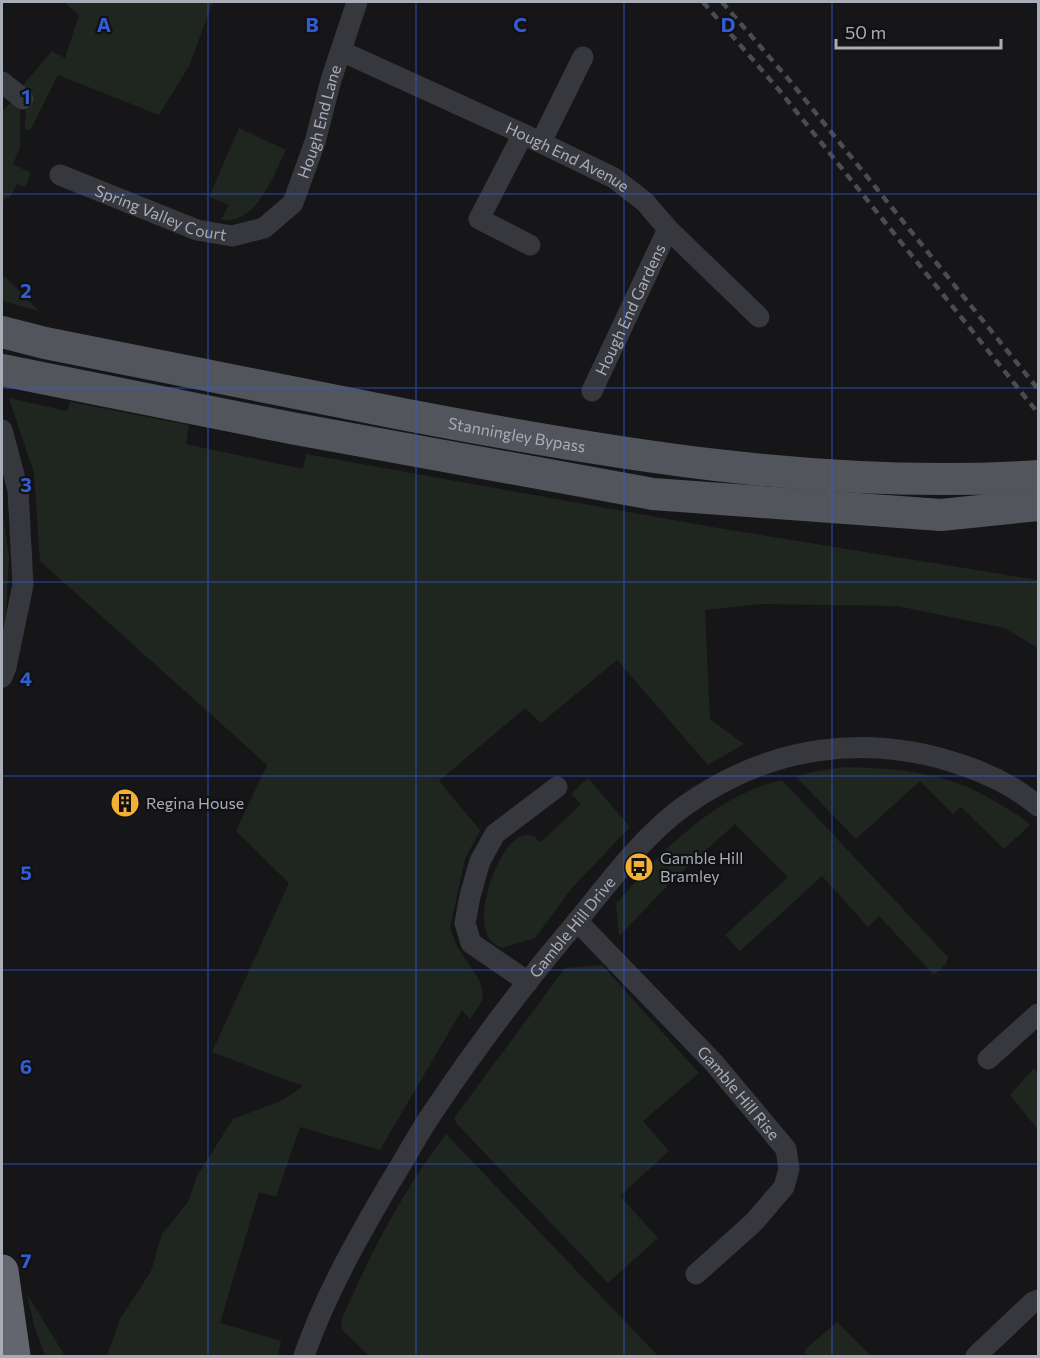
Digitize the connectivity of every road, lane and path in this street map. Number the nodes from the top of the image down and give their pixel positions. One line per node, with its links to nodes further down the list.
1 (357, 2): 2 (street, Hough End Lane)
2 (341, 51): 6 (street, Hough End Avenue); 8 (street, Hough End Lane)
3 (583, 57): 6 (street)
4 (2, 82): 5 (street)
5 (23, 99)
6 (532, 138): 9 (street, Hough End Avenue); 10 (street)
7 (60, 175): 8 (street, Spring Valley Court)
8 (264, 228)
9 (668, 229): 11 (street, Hough End Avenue); 14 (street, Hough End Gardens)
10 (530, 245)
11 (759, 317)
12 (2, 332): 18 (main road, Stanningley Bypass)
13 (13, 373): 20 (main road, Stanningley Bypass)
14 (592, 390)
15 (2, 430): 22 (street)
16 (1038, 455): 18 (main road)
17 (1038, 476): 18 (main road, Stanningley Bypass)
18 (857, 478)
19 (1038, 504): 20 (main road, Stanningley Bypass)
20 (941, 515): 21 (main road)
21 (1038, 526)
22 (2, 677)
23 (557, 787): 26 (street)
24 (1038, 806): 25 (street, Gamble Hill Drive)
25 (577, 921): 26 (street, Gamble Hill Drive); 30 (street, Gamble Hill Rise)
26 (528, 982): 33 (street, Gamble Hill Drive)
27 (1038, 1014): 28 (street)
28 (988, 1059)
29 (2, 1271): 32 (highway)
30 (696, 1274)
31 (1038, 1300): 34 (street)
32 (15, 1356)
33 (304, 1356)
34 (976, 1356)

